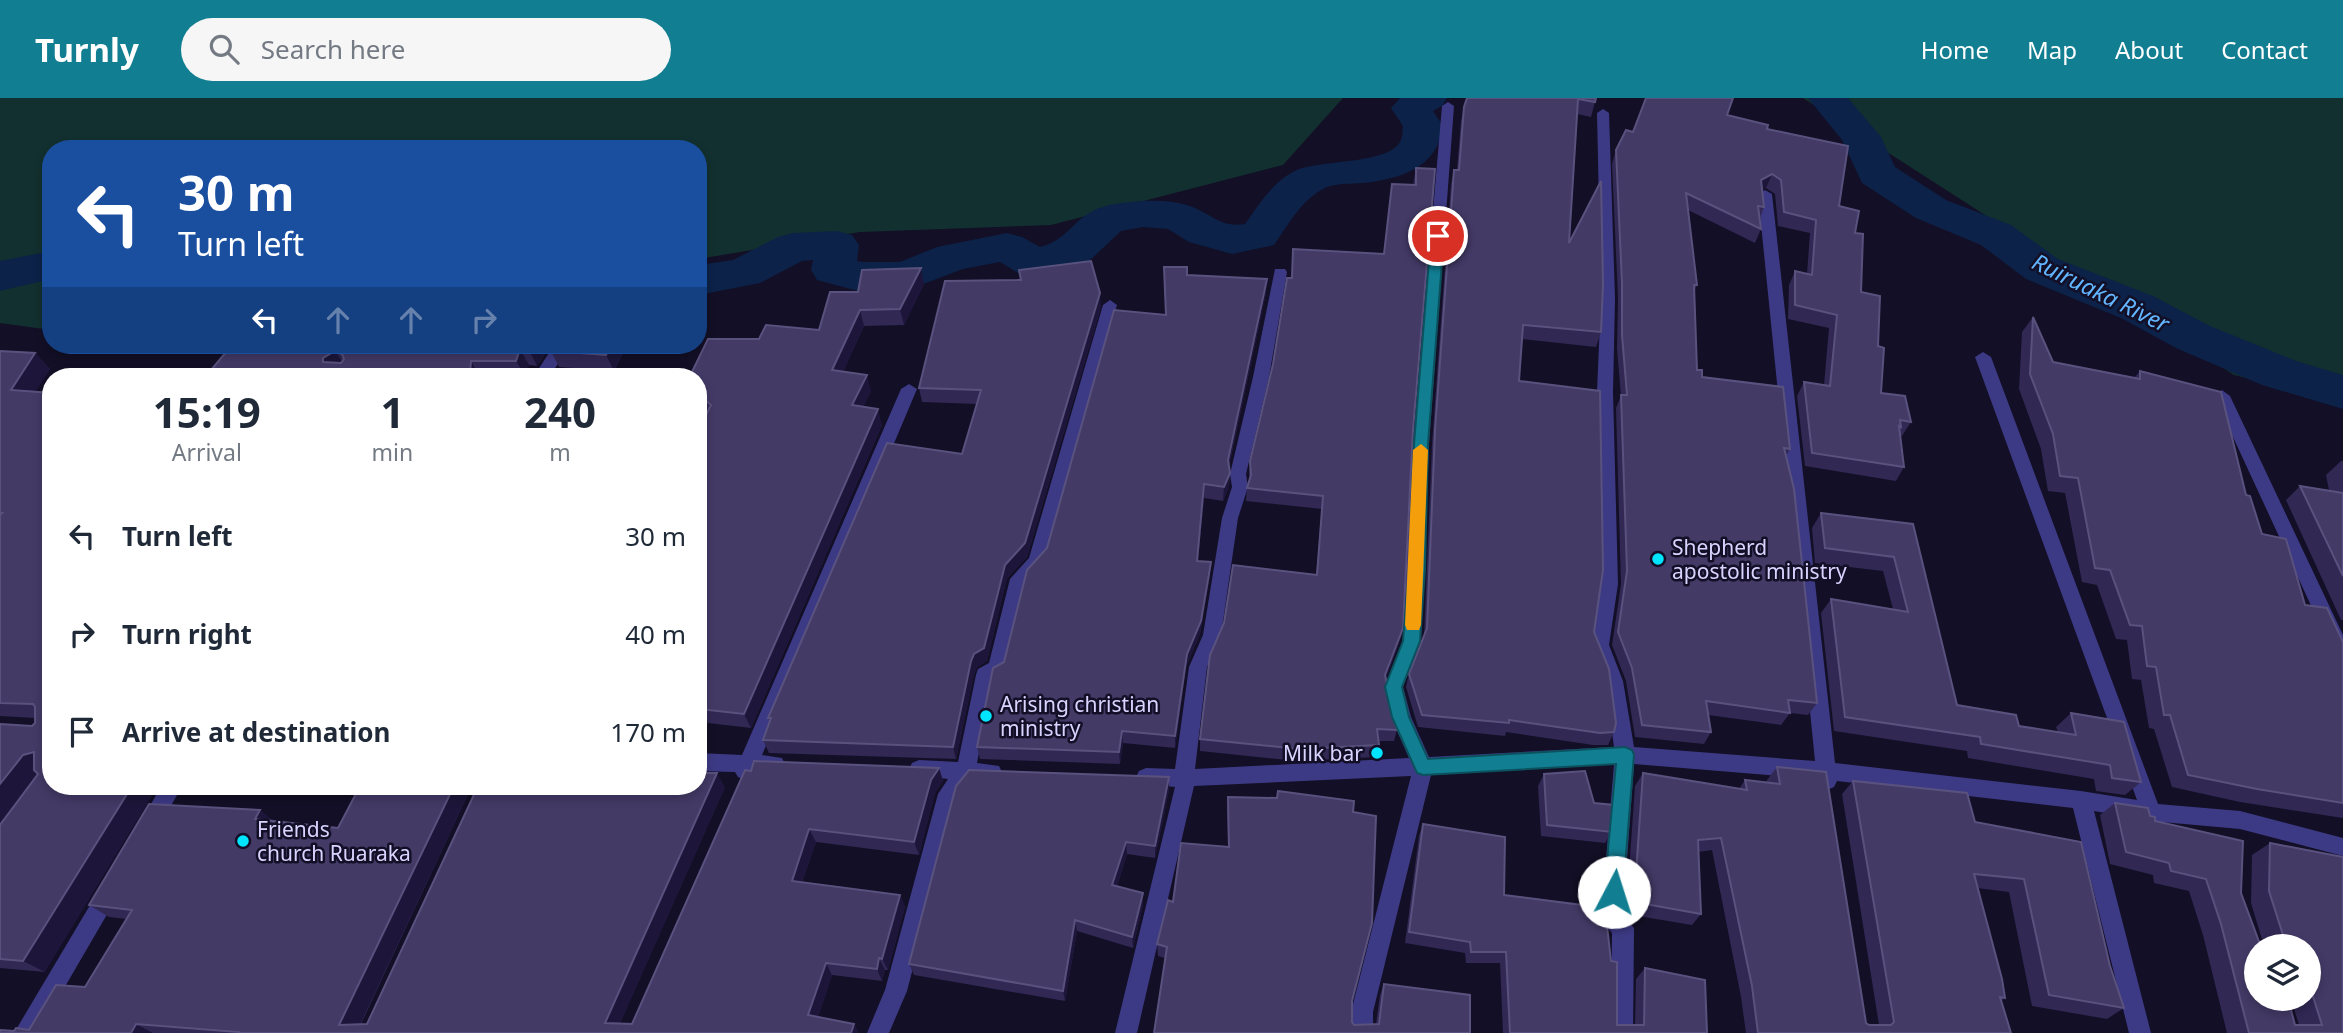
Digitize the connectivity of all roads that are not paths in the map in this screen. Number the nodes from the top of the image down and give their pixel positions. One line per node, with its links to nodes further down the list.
1 (1448, 106): 14 (street)
2 (1603, 113): 10 (street)
3 (1765, 194): 17 (street)
4 (1280, 272): 20 (street)
5 (1110, 306): 16 (street)
6 (1983, 357): 25 (street)
7 (909, 389): 12 (street)
8 (2222, 396): 9 (street)
9 (2341, 644)
10 (1625, 755): 14 (street); 17 (street); 35 (street)
11 (707, 762): 12 (street)
12 (748, 763): 13 (street); 21 (street)
13 (789, 765)
14 (1423, 767): 20 (street); 34 (street)
15 (898, 768): 16 (street)
16 (966, 771): 18 (street); 32 (street)
17 (1826, 771): 23 (street); 24 (street)
18 (1007, 772)
19 (1130, 776): 20 (street)
20 (1186, 777): 33 (street)
21 (737, 788)
22 (167, 795): 27 (street)
23 (1830, 799)
24 (2081, 800): 25 (street); 36 (street)
25 (2151, 812): 26 (street)
26 (2240, 820): 28 (street); 29 (street)
27 (137, 845)
28 (2239, 847)
29 (2343, 847)
30 (116, 880): 31 (street)
31 (25, 1033)
32 (878, 1033)
33 (1126, 1033)
34 (1362, 1033)
35 (1622, 1033)
36 (2140, 1033)

